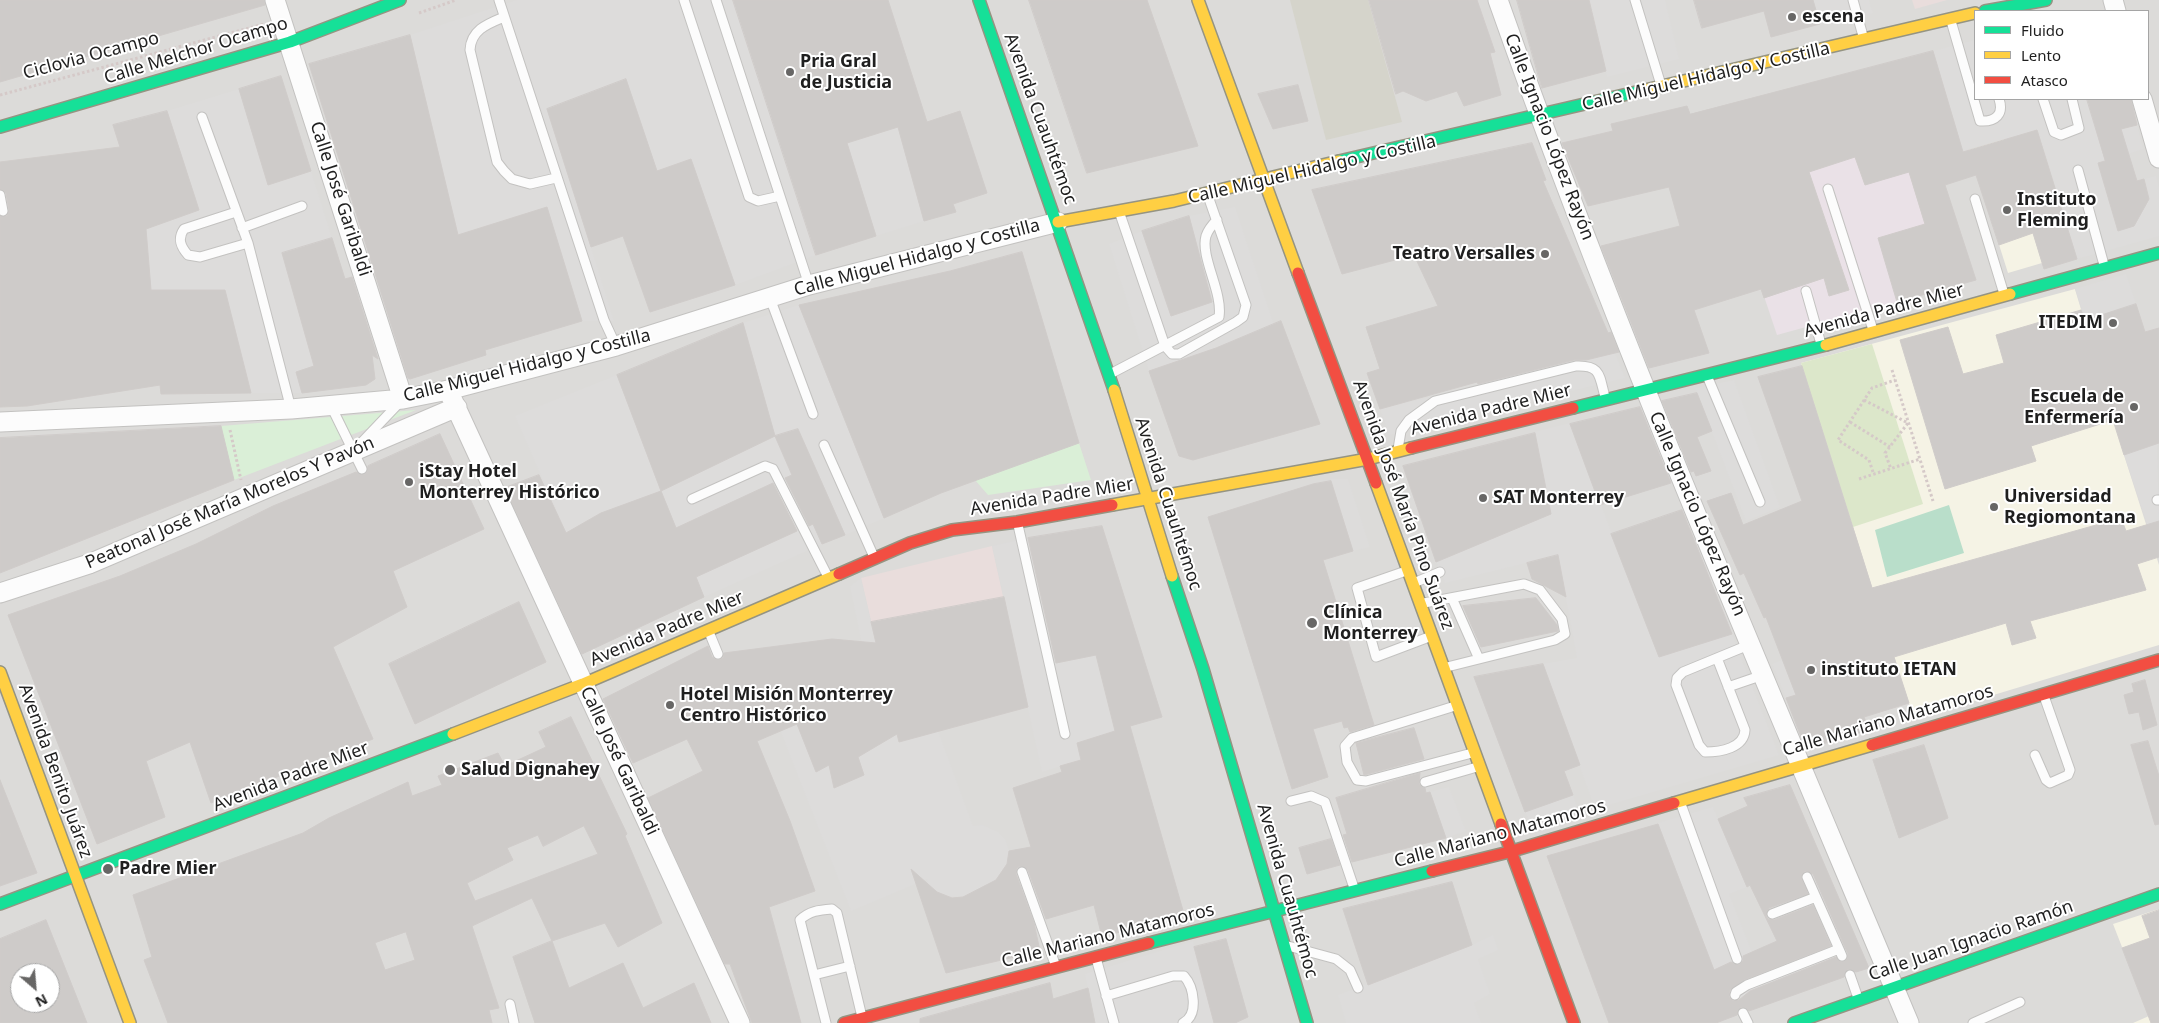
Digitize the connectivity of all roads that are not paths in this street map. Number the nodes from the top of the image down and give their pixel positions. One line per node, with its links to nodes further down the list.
1 (275, 0): 18 (street, Calle José Garibaldi)
2 (400, 0): 18 (main road, Calle Melchor Ocampo)
3 (499, 0): 15 (lane)
4 (684, 0): 34 (lane)
5 (716, 0): 34 (lane)
6 (979, 0): 41 (main road, Avenida Cuauhtémoc)
7 (1198, 0): 30 (main road, Avenida José María Pino Suárez)
8 (1498, 0): 24 (street, Calle Ignacio López Rayón)
9 (1635, 0): 19 (lane)
10 (1853, 0): 17 (lane)
11 (2046, 0): 12 (main road, Calle Miguel Hidalgo y Costilla)
12 (2013, 6): 13 (main road, Calle Miguel Hidalgo y Costilla)
13 (1988, 10)
14 (1974, 12): 16 (main road, Calle Miguel Hidalgo y Costilla)
15 (504, 17): 29 (lane); 29 (lane)
16 (1950, 18): 17 (main road, Calle Miguel Hidalgo y Costilla); 20 (lane)
17 (1864, 39): 19 (main road, Calle Miguel Hidalgo y Costilla)
18 (290, 42): 26 (main road, Calle Melchor Ocampo); 58 (street, Calle José Garibaldi)
19 (1662, 88): 24 (main road, Calle Miguel Hidalgo y Costilla)
20 (2000, 100)
21 (2043, 100): 22 (lane)
22 (2072, 100)
23 (2142, 100): 27 (street)
24 (1539, 116): 30 (main road, Calle Miguel Hidalgo y Costilla); 56 (street, Calle Ignacio López Rayón)
25 (202, 117): 38 (lane)
26 (0, 127)
27 (2159, 158)
28 (2078, 170): 45 (lane)
29 (556, 178): 51 (lane)
30 (1266, 179): 32 (main road, Calle Miguel Hidalgo y Costilla); 68 (main road, Avenida José María Pino Suárez)
31 (1828, 189): 50 (lane)
32 (1208, 194): 39 (main road, Calle Miguel Hidalgo y Costilla); 40 (lane)
33 (0, 195): 37 (lane)
34 (780, 196): 46 (lane)
35 (1975, 199): 48 (lane)
36 (302, 206): 42 (lane)
37 (3, 211)
38 (236, 212): 42 (lane); 43 (lane)
39 (1120, 214): 41 (main road, Calle Miguel Hidalgo y Costilla); 52 (lane)
40 (1217, 220): 52 (lane); 52 (lane)
41 (1058, 222): 46 (street, Calle Miguel Hidalgo y Costilla); 54 (main road, Avenida Cuauhtémoc)
42 (242, 228): 43 (lane)
43 (248, 243): 62 (lane)
44 (2159, 253): 45 (main road, Avenida Padre Mier)
45 (2104, 268): 48 (main road, Avenida Padre Mier)
46 (809, 285): 49 (street, Calle Miguel Hidalgo y Costilla)
47 (1806, 290): 53 (lane)
48 (2005, 296): 50 (main road, Avenida Padre Mier)
49 (770, 298): 51 (street, Calle Miguel Hidalgo y Costilla); 63 (lane)
50 (1874, 332): 53 (main road, Avenida Padre Mier)
51 (616, 346): 57 (street, Calle Miguel Hidalgo y Costilla)
52 (1165, 346): 54 (lane)
53 (1822, 346): 55 (main road, Avenida Padre Mier)
54 (1109, 374): 71 (main road, Avenida Cuauhtémoc)
55 (1706, 374): 56 (main road, Avenida Padre Mier); 72 (lane)
56 (1645, 389): 59 (main road, Avenida Padre Mier); 84 (street, Calle Ignacio López Rayón)
57 (448, 390): 58 (street, Calle Miguel Hidalgo y Costilla); 61 (street, Calle José Garibaldi)
58 (403, 399): 60 (street, Calle Miguel Hidalgo y Costilla); 66 (lane)
59 (1606, 400): 67 (main road, Avenida Padre Mier); 67 (lane)
60 (331, 406): 62 (street, Calle Miguel Hidalgo y Costilla); 66 (lane)
61 (457, 407): 66 (street, Peatonal José María Morelos Y Pavón); 92 (street, Calle José Garibaldi)
62 (291, 409): 64 (street, Calle Miguel Hidalgo y Costilla)
63 (813, 414)
64 (0, 422)
65 (824, 445): 74 (lane)
66 (353, 452): 69 (lane); 79 (street, Peatonal José María Morelos Y Pavón)
67 (1398, 452): 68 (main road, Avenida Padre Mier)
68 (1368, 459): 71 (main road, Avenida Padre Mier); 75 (main road, Avenida José María Pino Suárez)
69 (362, 469)
70 (692, 499): 77 (lane)
71 (1147, 500): 73 (main road, Avenida Padre Mier); 112 (main road, Avenida Cuauhtémoc)
72 (1760, 502)
73 (1017, 522): 74 (main road, Avenida Padre Mier); 96 (lane)
74 (874, 557): 77 (main road, Avenida Padre Mier)
75 (1408, 570): 78 (main road, Avenida José María Pino Suárez); 83 (lane)
76 (1440, 572): 78 (lane)
77 (828, 578): 82 (main road, Avenida Padre Mier)
78 (1413, 583): 81 (main road, Avenida José María Pino Suárez)
79 (0, 593)
80 (1452, 598): 81 (lane); 87 (lane); 87 (lane)
81 (1420, 604): 83 (main road, Avenida José María Pino Suárez)
82 (708, 630): 85 (lane); 92 (main road, Avenida Padre Mier)
83 (1432, 636): 89 (main road, Avenida José María Pino Suárez)
84 (1751, 644): 86 (lane); 91 (street, Calle Ignacio López Rayón)
85 (718, 654)
86 (1717, 658): 93 (lane); 93 (lane)
87 (1479, 659): 89 (lane)
88 (2159, 660): 94 (main road, Calle Mariano Matamoros)
89 (1444, 668): 95 (main road, Avenida José María Pino Suárez)
90 (0, 672): 106 (main road, Avenida Benito Juárez)
91 (1763, 675): 93 (lane); 99 (street, Calle Ignacio López Rayón)
92 (584, 684): 106 (main road, Avenida Padre Mier); 135 (street, Calle José Garibaldi)
93 (1728, 687)
94 (2043, 694): 98 (lane); 99 (main road, Calle Mariano Matamoros)
95 (1458, 706): 97 (main road, Avenida José María Pino Suárez); 97 (lane)
96 (1065, 734)
97 (1475, 752): 100 (main road, Avenida José María Pino Suárez)
98 (2036, 755)
99 (1800, 765): 103 (main road, Calle Mariano Matamoros); 123 (street, Calle Ignacio López Rayón)
100 (1480, 767): 101 (lane); 104 (main road, Avenida José María Pino Suárez)
101 (1424, 782)
102 (1291, 801): 108 (lane)
103 (1680, 801): 104 (main road, Calle Mariano Matamoros); 116 (lane)
104 (1509, 852): 108 (main road, Calle Mariano Matamoros); 140 (main road, Avenida José María Pino Suárez)
105 (1022, 872): 118 (lane)
106 (76, 877): 111 (main road, Avenida Padre Mier); 133 (main road, Avenida Benito Juárez)
107 (1807, 877): 110 (lane)
108 (1355, 891): 112 (main road, Calle Mariano Matamoros)
109 (2159, 894): 123 (main road, Calle Juan Ignacio Ramón)
110 (1816, 897): 113 (lane); 122 (lane)
111 (0, 904)
112 (1275, 911): 114 (main road, Avenida Cuauhtémoc); 115 (main road, Calle Mariano Matamoros)
113 (1772, 914)
114 (1284, 945): 124 (lane); 132 (main road, Avenida Cuauhtémoc)
115 (1095, 956): 118 (main road, Calle Mariano Matamoros); 126 (lane)
116 (1737, 959)
117 (850, 966): 121 (lane); 121 (lane); 131 (lane)
118 (1056, 966): 131 (main road, Calle Mariano Matamoros)
119 (1850, 974): 127 (lane)
120 (1743, 975): 122 (lane)
121 (814, 976): 136 (lane)
122 (1746, 985): 125 (lane)
123 (1894, 987): 127 (main road, Calle Juan Ignacio Ramón); 143 (street, Calle Ignacio López Rayón)
124 (1358, 988)
125 (1736, 994)
126 (1106, 996): 138 (lane); 139 (lane)
127 (1858, 1000): 142 (main road, Calle Juan Ignacio Ramón)
128 (2020, 1002): 144 (lane)
129 (510, 1004): 134 (lane)
130 (1743, 1013): 141 (lane)
131 (862, 1018): 137 (main road, Calle Mariano Matamoros)
132 (1304, 1022)
133 (130, 1023)
134 (514, 1023)
135 (740, 1023)
136 (826, 1023)
137 (844, 1023)
138 (1114, 1023)
139 (1183, 1023)
140 (1574, 1023)
141 (1748, 1023)
142 (1794, 1023)
143 (1909, 1023)
144 (1973, 1023)

